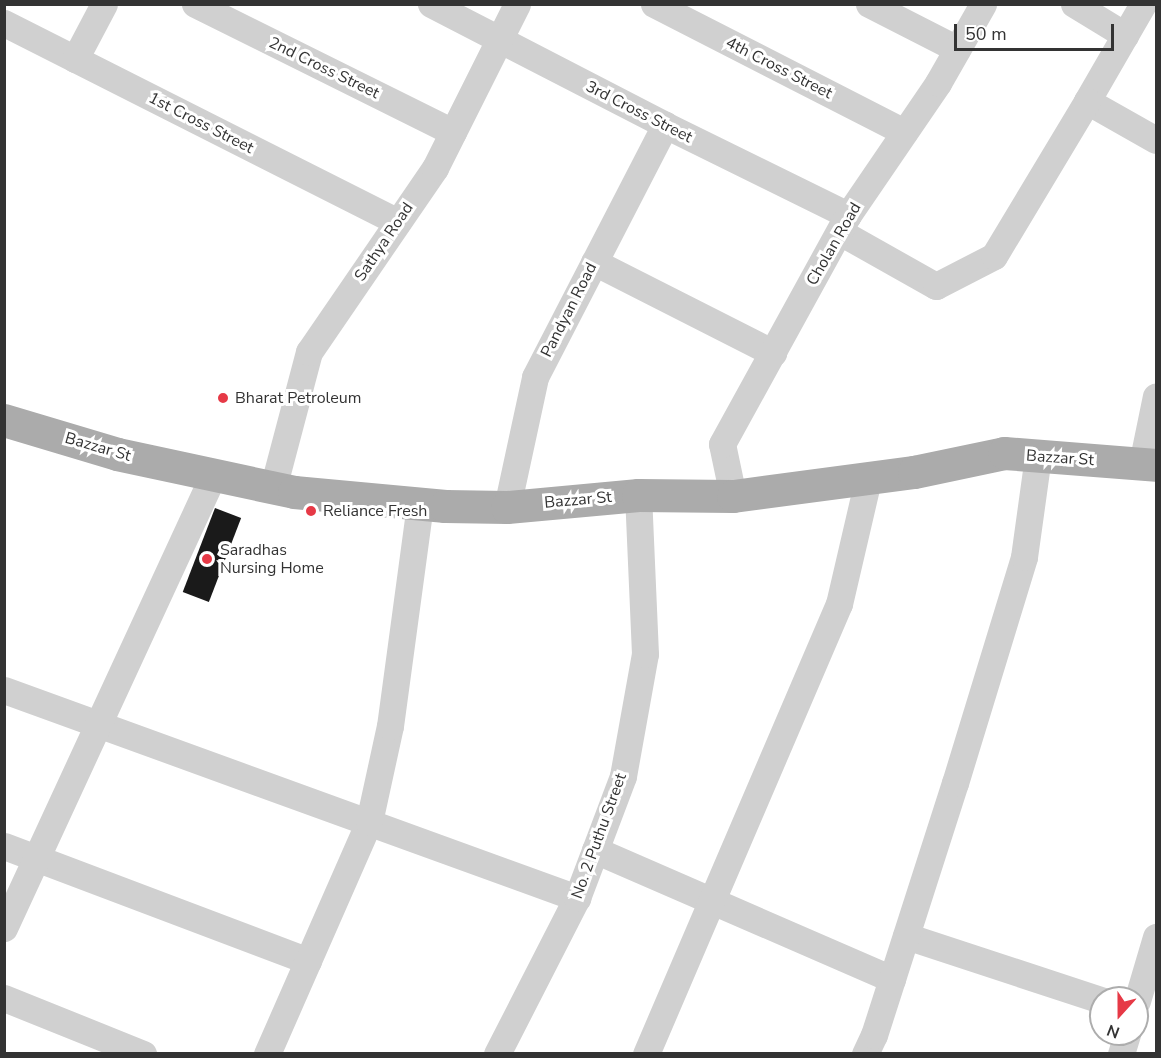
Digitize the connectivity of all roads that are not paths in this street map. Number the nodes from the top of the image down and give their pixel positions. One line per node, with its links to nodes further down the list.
1 (104, 4): 14 (street)
2 (195, 4): 17 (street, 2nd Cross Street)
3 (430, 4): 12 (street, 3rd Cross Street)
4 (517, 4): 12 (street, Sathya Road)
5 (654, 4): 18 (street, 4th Cross Street)
6 (868, 4): 13 (street)
7 (983, 4): 13 (street, Cholan Road)
8 (1074, 4): 11 (street)
9 (1143, 4): 11 (street)
10 (4, 23): 14 (street, 1st Cross Street)
11 (1125, 36): 15 (street)
12 (499, 40): 16 (street, 3rd Cross Street); 17 (street, Sathya Road)
13 (957, 50): 18 (street, Cholan Road)
14 (75, 59): 20 (street, 1st Cross Street)
15 (1087, 101): 19 (street); 21 (street, 3rd Cross Street)
16 (664, 125): 21 (street, 3rd Cross Street); 22 (street, Pandyan Road)
17 (453, 132): 20 (street, Sathya Road)
18 (904, 132): 21 (street, Cholan Road)
19 (1156, 140)
20 (398, 222): 30 (street, Sathya Road)
21 (844, 224): 23 (street, Cholan Road)
22 (594, 262): 23 (street); 34 (street, Pandyan Road)
23 (773, 353): 32 (street, Cholan Road)
24 (1156, 396): 27 (street)
25 (4, 420): 28 (main road, Bazzar St)
26 (1038, 456): 27 (main road, Bazzar St); 29 (main road, Bazzar St); 44 (street)
27 (1149, 465)
28 (213, 475): 30 (main road, Bazzar St); 36 (street)
29 (868, 479): 32 (main road, Bazzar St); 42 (street)
30 (273, 488): 33 (main road, Bazzar St)
31 (638, 495): 32 (main road, Bazzar St); 34 (main road, Bazzar St); 39 (street, No. 2 Puthu Street)
32 (733, 496)
33 (420, 503): 34 (main road, Bazzar St); 37 (street)
34 (507, 507)
35 (4, 690): 36 (street)
36 (99, 724): 37 (street); 40 (street)
37 (369, 822): 41 (street); 46 (street)
38 (4, 846): 40 (street)
39 (595, 850): 41 (street, No. 2 Puthu Street); 42 (street)
40 (37, 858): 43 (street); 46 (street)
41 (577, 898): 53 (street, No. 2 Puthu Street)
42 (711, 899): 47 (street); 54 (street)
43 (4, 928)
44 (906, 936): 47 (street); 49 (street)
45 (1156, 937): 48 (street)
46 (308, 961): 52 (street)
47 (892, 979): 55 (street)
48 (1141, 986)
49 (1089, 996)
50 (4, 998): 51 (street)
51 (143, 1053)
52 (267, 1053)
53 (497, 1053)
54 (646, 1053)
55 (865, 1053)

